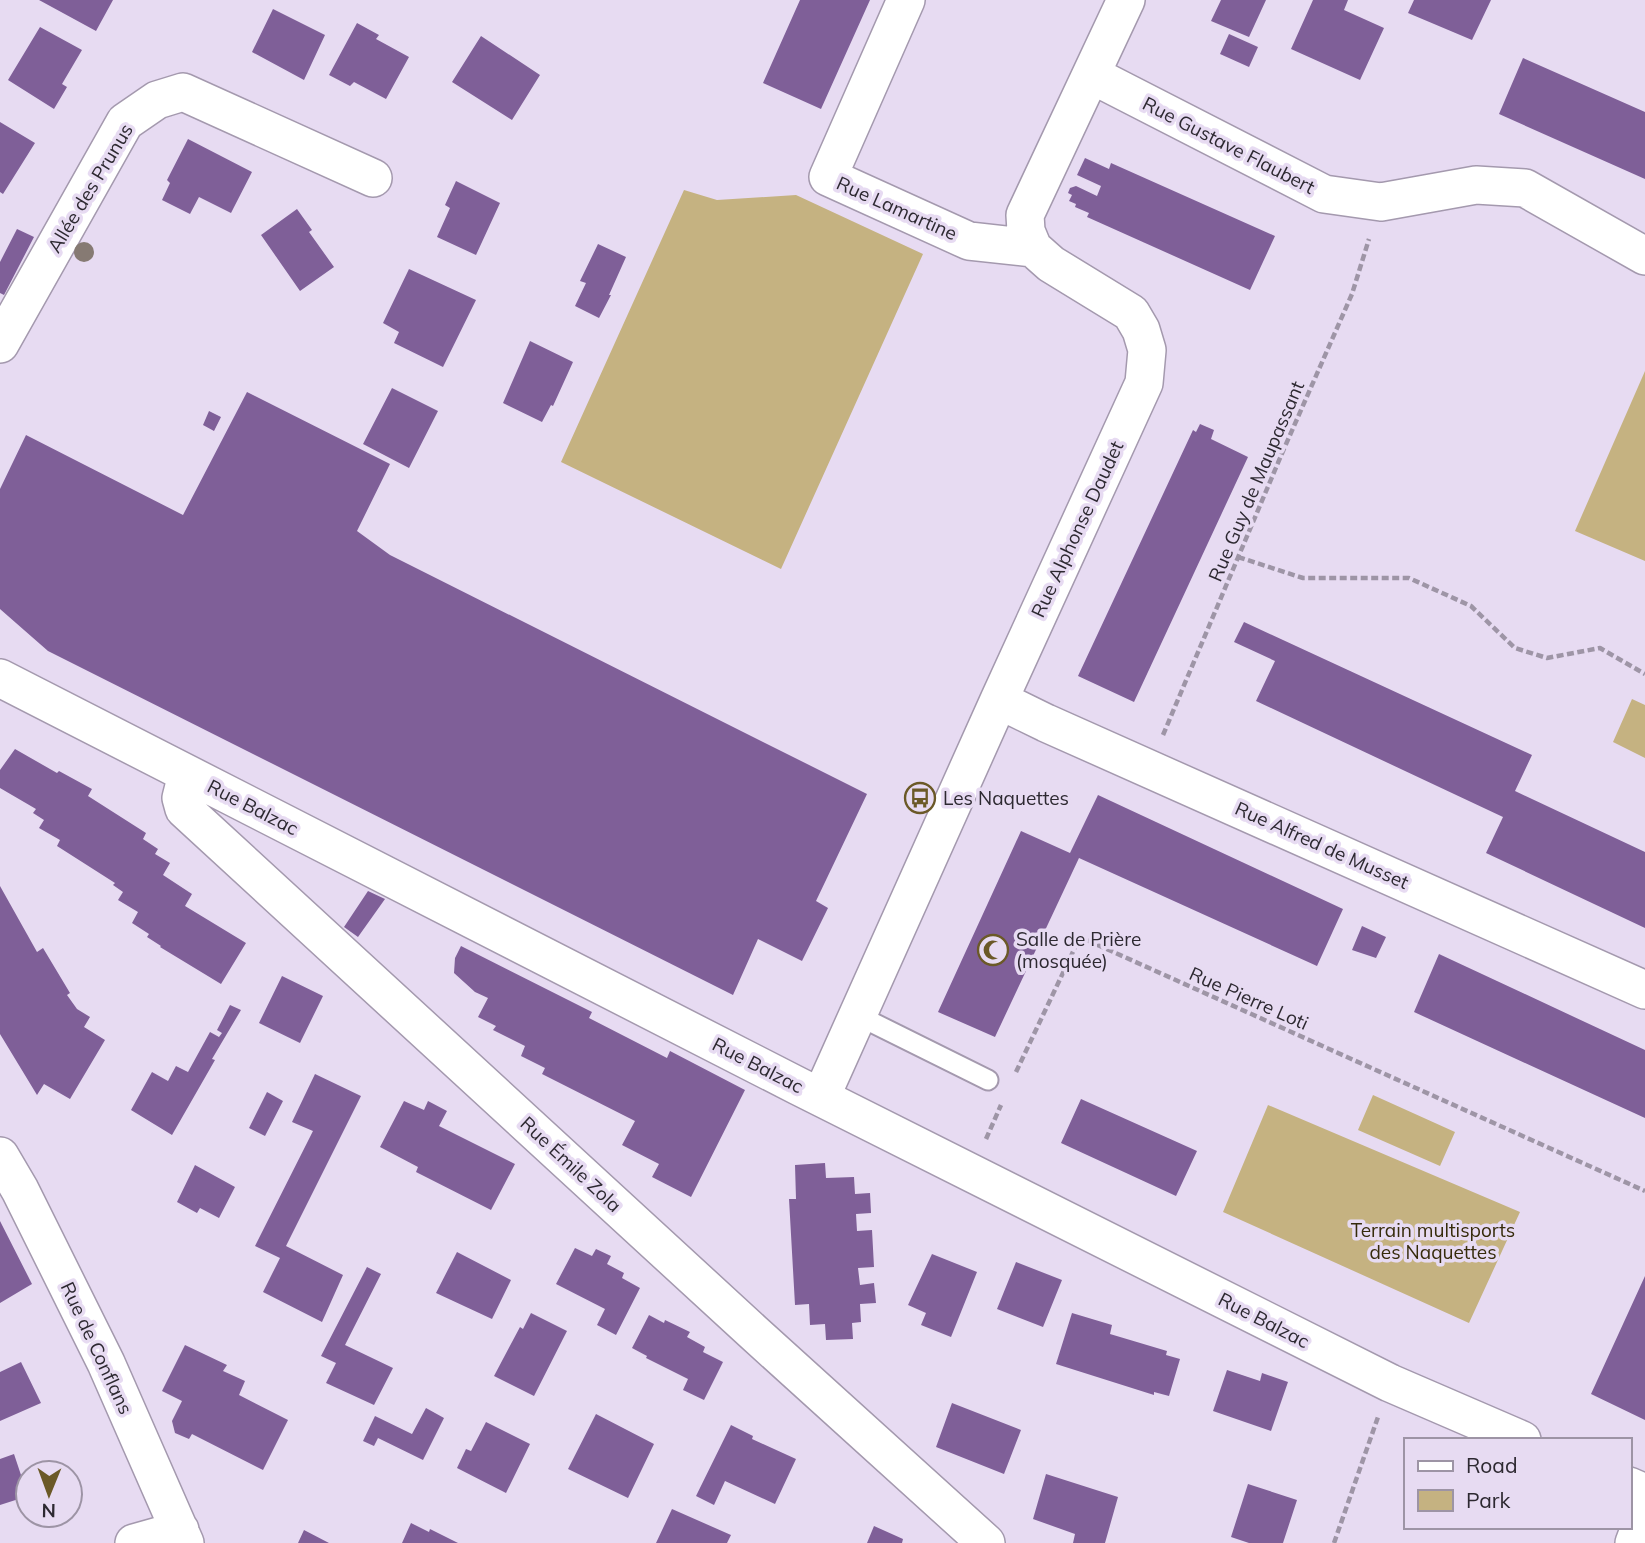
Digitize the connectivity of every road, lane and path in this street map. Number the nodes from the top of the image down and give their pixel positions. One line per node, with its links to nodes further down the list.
1 (906, 0): 6 (street, Rue Lamartine)
2 (1126, 0): 3 (street)
3 (1092, 75): 5 (street, Rue Gustave Flaubert); 6 (street)
4 (373, 178): 8 (street, Allée des Prunus)
5 (1381, 202): 7 (street, Rue Gustave Flaubert); 9 (path, Rue Guy de Maupassant)
6 (1033, 248): 12 (street, Rue Alphonse Daudet)
7 (1645, 256)
8 (0, 344)
9 (1238, 557): 10 (path); 13 (path, Rue Guy de Maupassant)
10 (1645, 674)
11 (0, 678): 14 (street, Rue Balzac)
12 (999, 700): 13 (street, Rue Alfred de Musset); 16 (street, Rue Alphonse Daudet)
13 (1149, 768): 15 (street, Rue Alfred de Musset)
14 (187, 774): 19 (street, Rue Balzac); 29 (street, Rue Émile Zola)
15 (1645, 990)
16 (858, 1015): 18 (lane); 19 (street, Rue Alphonse Daudet)
17 (1014, 1076): 23 (path, Rue Pierre Loti)
18 (988, 1080)
19 (821, 1097): 22 (street, Rue Balzac)
20 (1003, 1101): 22 (path)
21 (0, 1156): 27 (street, Rue de Conflans)
22 (971, 1173): 24 (street, Rue Balzac)
23 (1645, 1191)
24 (1390, 1383): 25 (street, Rue Balzac); 30 (path)
25 (1517, 1438)
26 (1645, 1514): 31 (street)
27 (183, 1537): 28 (street)
28 (134, 1543)
29 (986, 1543)
30 (1334, 1543)
31 (1634, 1543)

